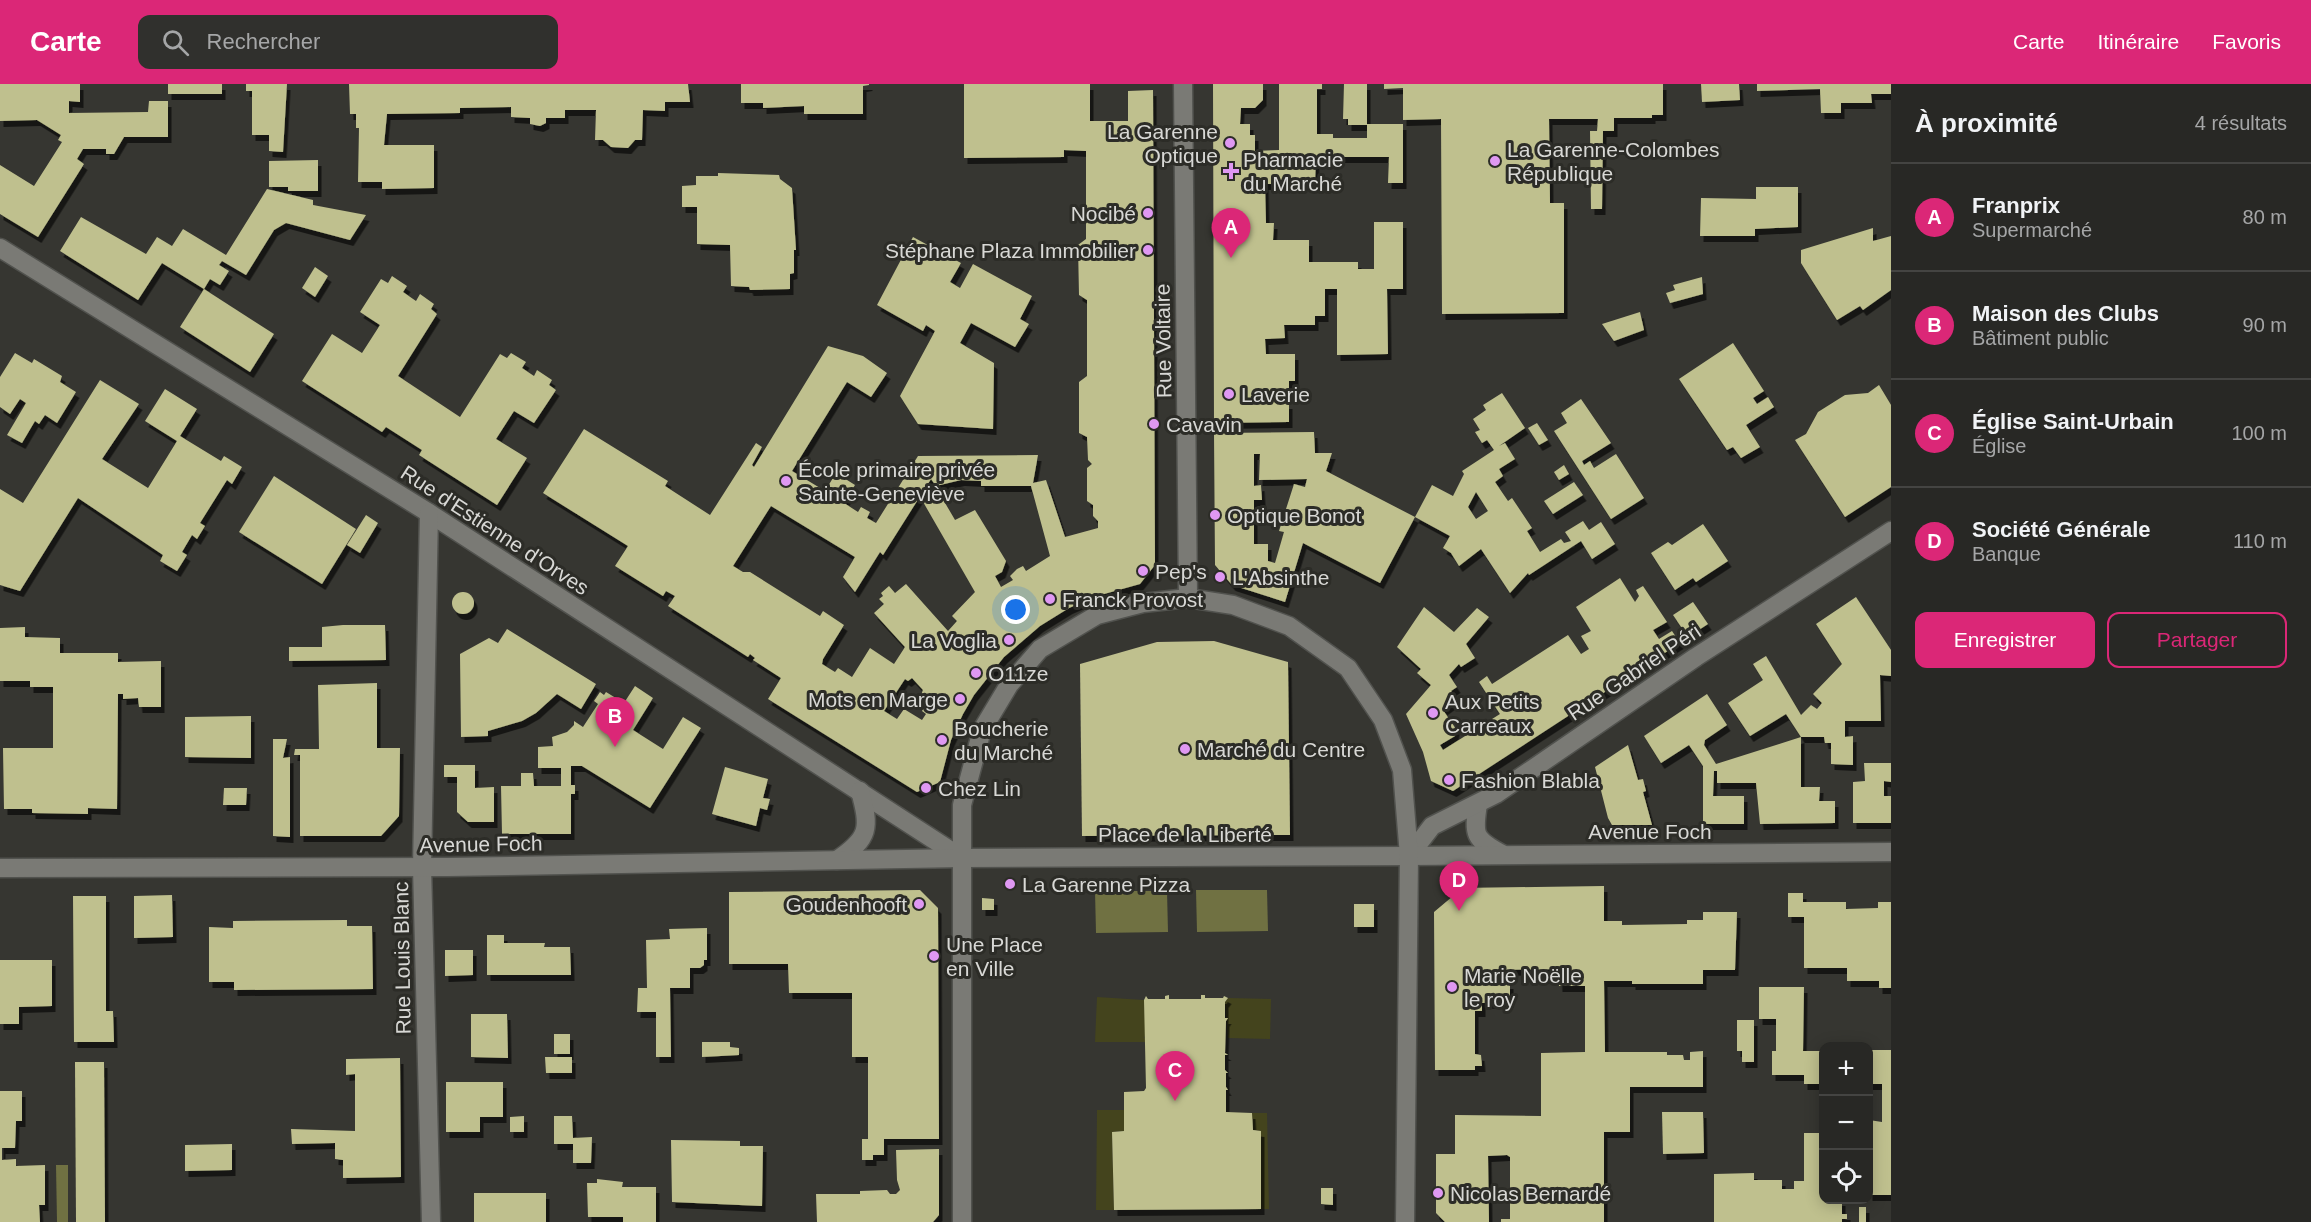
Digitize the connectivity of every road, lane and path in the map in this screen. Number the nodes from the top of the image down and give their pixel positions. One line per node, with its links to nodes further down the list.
1 (1183, 84): 5 (street, Rue Voltaire)
2 (0, 248): 3 (street, Rue d'Estienne d'Orves)
3 (429, 513): 6 (street, Rue d'Estienne d'Orves); 13 (street, Rue Louis Blanc)
4 (1891, 531): 7 (street, Rue Gabriel Péri)
5 (1188, 598): 9 (street); 11 (street)
6 (860, 791): 11 (street, Rue d'Estienne d'Orves); 12 (street)
7 (1478, 804): 9 (street, Rue Gabriel Péri); 10 (street)
8 (1891, 852): 10 (street, Avenue Foch)
9 (1409, 855): 10 (street, Avenue Foch); 11 (street, Place de la Liberté); 17 (street)
10 (1504, 855)
11 (962, 858): 12 (street, Avenue Foch); 16 (street)
12 (837, 860): 13 (street, Avenue Foch)
13 (422, 867): 14 (street, Avenue Foch); 15 (street, Rue Louis Blanc)
14 (0, 868)
15 (431, 1222)
16 (962, 1222)
17 (1405, 1222)

